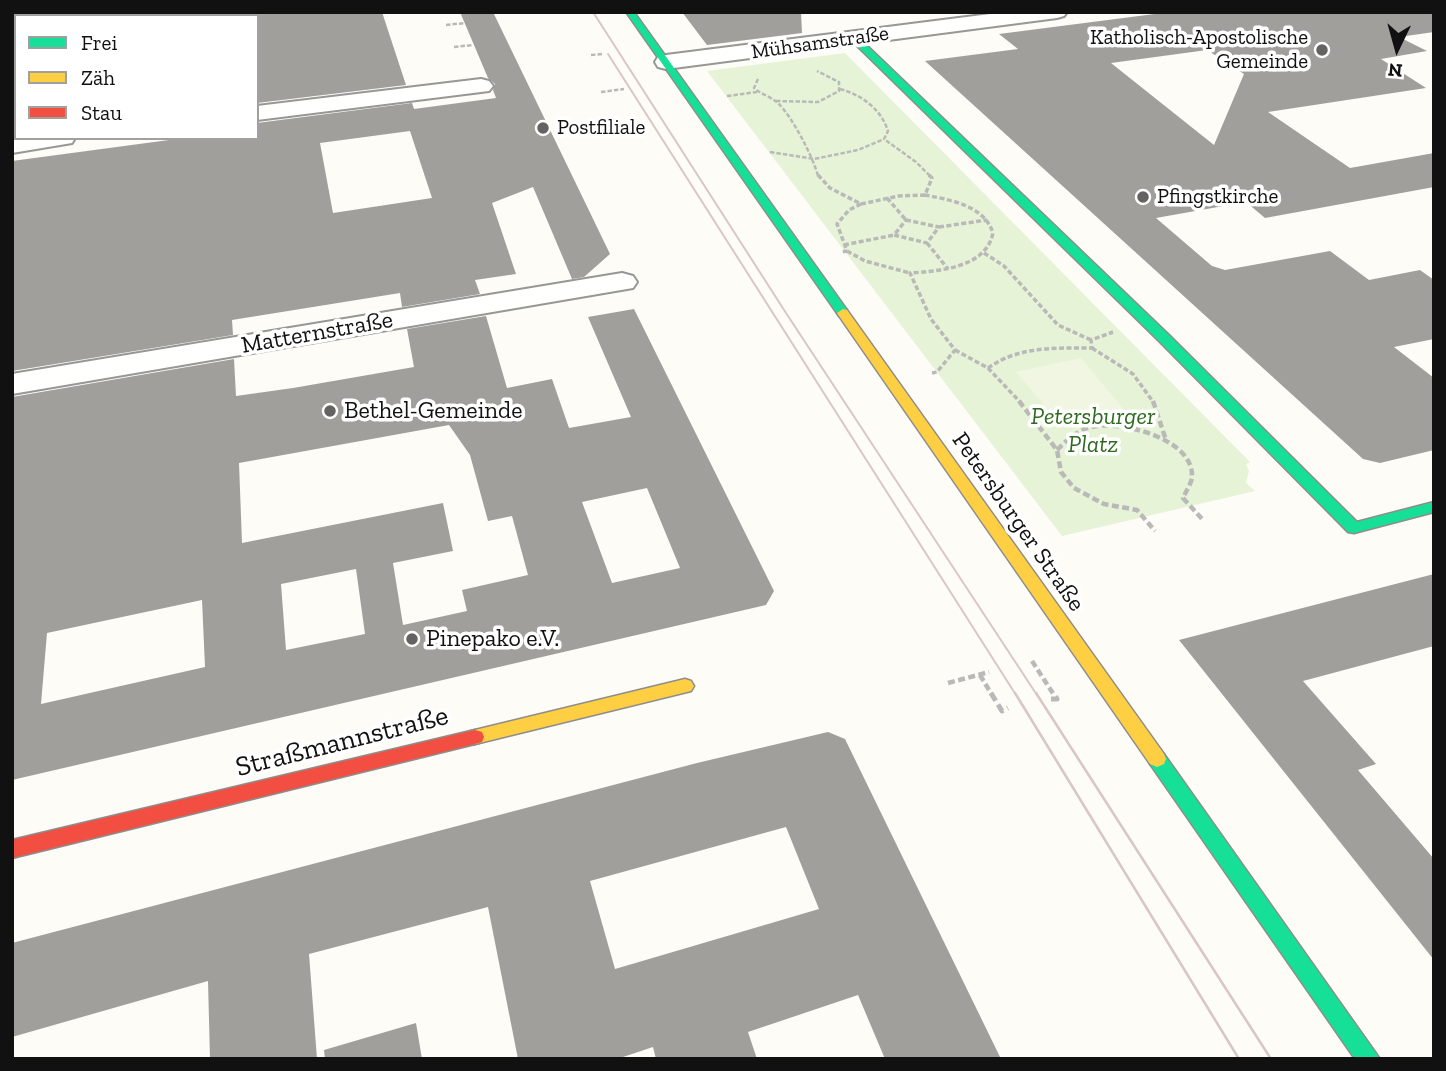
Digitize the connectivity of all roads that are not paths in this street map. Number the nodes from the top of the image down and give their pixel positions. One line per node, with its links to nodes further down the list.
1 (630, 12): 5 (main road, Petersburger Straße)
2 (1057, 12): 3 (street, Mühsamstraße)
3 (1032, 14): 4 (street, Mühsamstraße)
4 (855, 38): 5 (street, Mühsamstraße); 12 (main road)
5 (666, 62): 15 (main road, Petersburger Straße)
6 (481, 86): 7 (street)
7 (259, 113)
8 (48, 140): 9 (street)
9 (12, 145)
10 (622, 282): 11 (street, Matternstraße)
11 (12, 384)
12 (1434, 507)
13 (685, 686): 14 (main road, Straßmannstraße)
14 (12, 849)
15 (1369, 1059)

